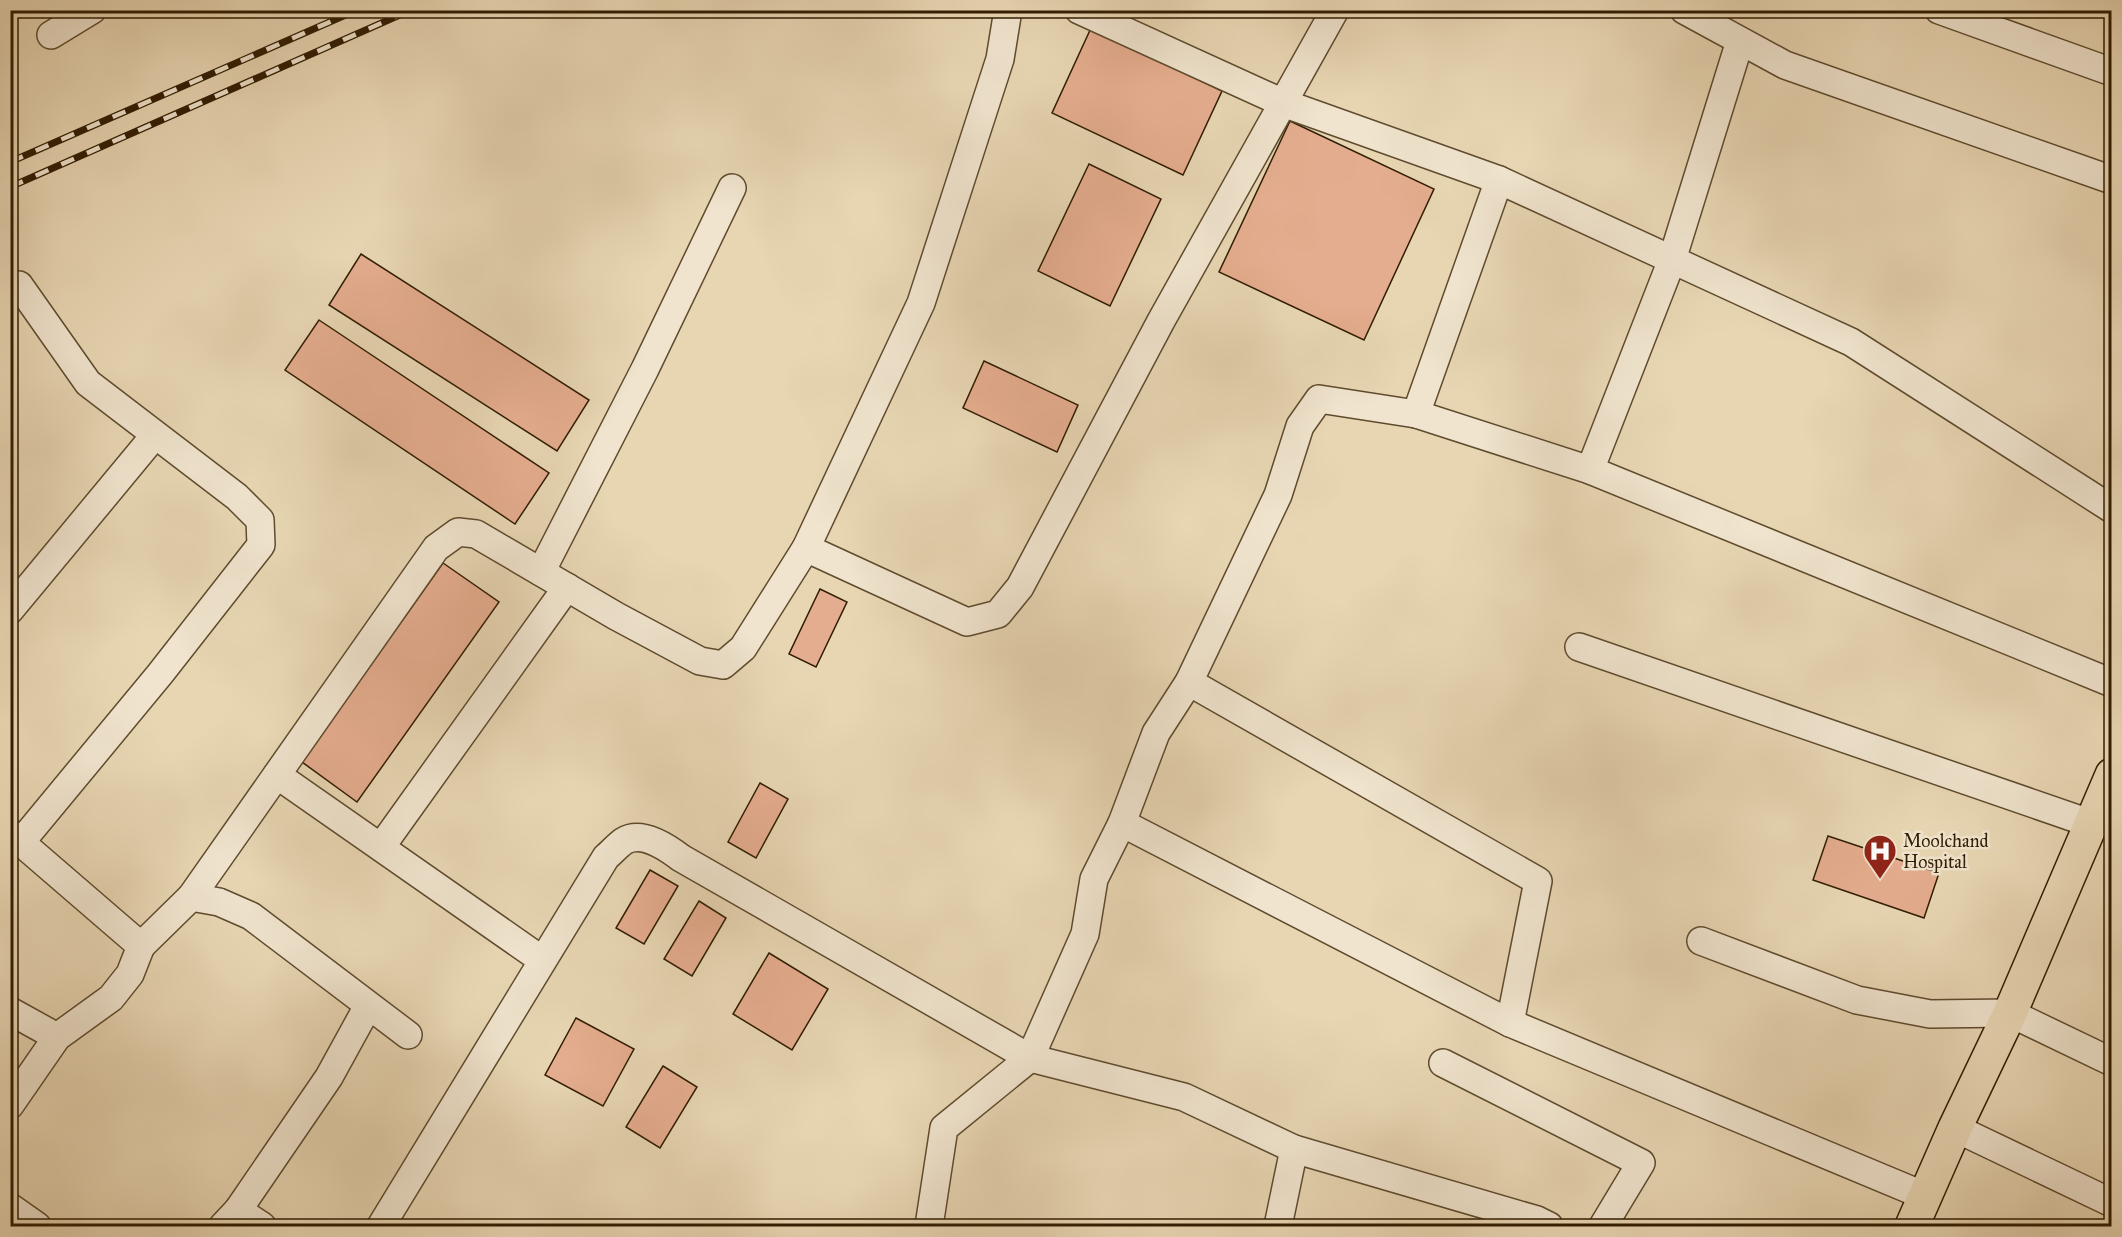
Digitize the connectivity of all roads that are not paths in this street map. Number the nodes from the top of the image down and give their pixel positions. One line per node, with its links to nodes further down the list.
1 (92, 10): 7 (street)
2 (1008, 10): 20 (street)
3 (1079, 10): 10 (street)
4 (1335, 10): 10 (street)
5 (1684, 10): 8 (street)
6 (1939, 10): 9 (street)
7 (51, 35)
8 (1740, 41): 12 (street); 14 (street)
9 (2112, 72)
10 (1283, 103): 11 (street); 20 (street)
11 (1499, 180): 14 (street); 16 (street)
12 (2112, 180)
13 (732, 188): 21 (street)
14 (1672, 260): 18 (street); 19 (street)
15 (10, 289): 17 (street)
16 (1416, 414): 18 (street); 25 (street)
17 (155, 435): 23 (street); 31 (street)
18 (1590, 470): 26 (street)
19 (2112, 508)
20 (806, 548): 22 (street)
21 (541, 572): 22 (street); 27 (street)
22 (567, 587): 32 (street)
23 (10, 610)
24 (1579, 647): 30 (street)
25 (1189, 682): 29 (street); 40 (street)
26 (2112, 683)
27 (277, 775): 32 (street); 33 (street)
28 (2112, 775): 30 (main road)
29 (1122, 823): 40 (street); 43 (street)
30 (2092, 824): 39 (main road)
31 (16, 837): 35 (street)
32 (381, 847): 36 (street)
33 (191, 897): 35 (street); 37 (street)
34 (1701, 941): 39 (street)
35 (141, 946): 42 (street)
36 (542, 960): 43 (street); 55 (street)
37 (368, 1006): 41 (street); 52 (street)
38 (10, 1011): 42 (street)
39 (2010, 1013): 44 (street); 47 (main road)
40 (1510, 1023): 49 (street)
41 (408, 1035)
42 (57, 1037): 46 (street)
43 (1030, 1058): 48 (street); 56 (street)
44 (2112, 1062)
45 (1443, 1063): 59 (street)
46 (10, 1105)
47 (1955, 1128): 49 (main road); 50 (street)
48 (1294, 1149): 57 (street); 58 (street)
49 (1925, 1196): 60 (main road)
50 (2112, 1203)
51 (10, 1207): 53 (street)
52 (230, 1218): 54 (street)
53 (37, 1227)
54 (262, 1227)
55 (381, 1227)
56 (929, 1227)
57 (1278, 1227)
58 (1549, 1227)
59 (1603, 1227)
60 (1912, 1227)

